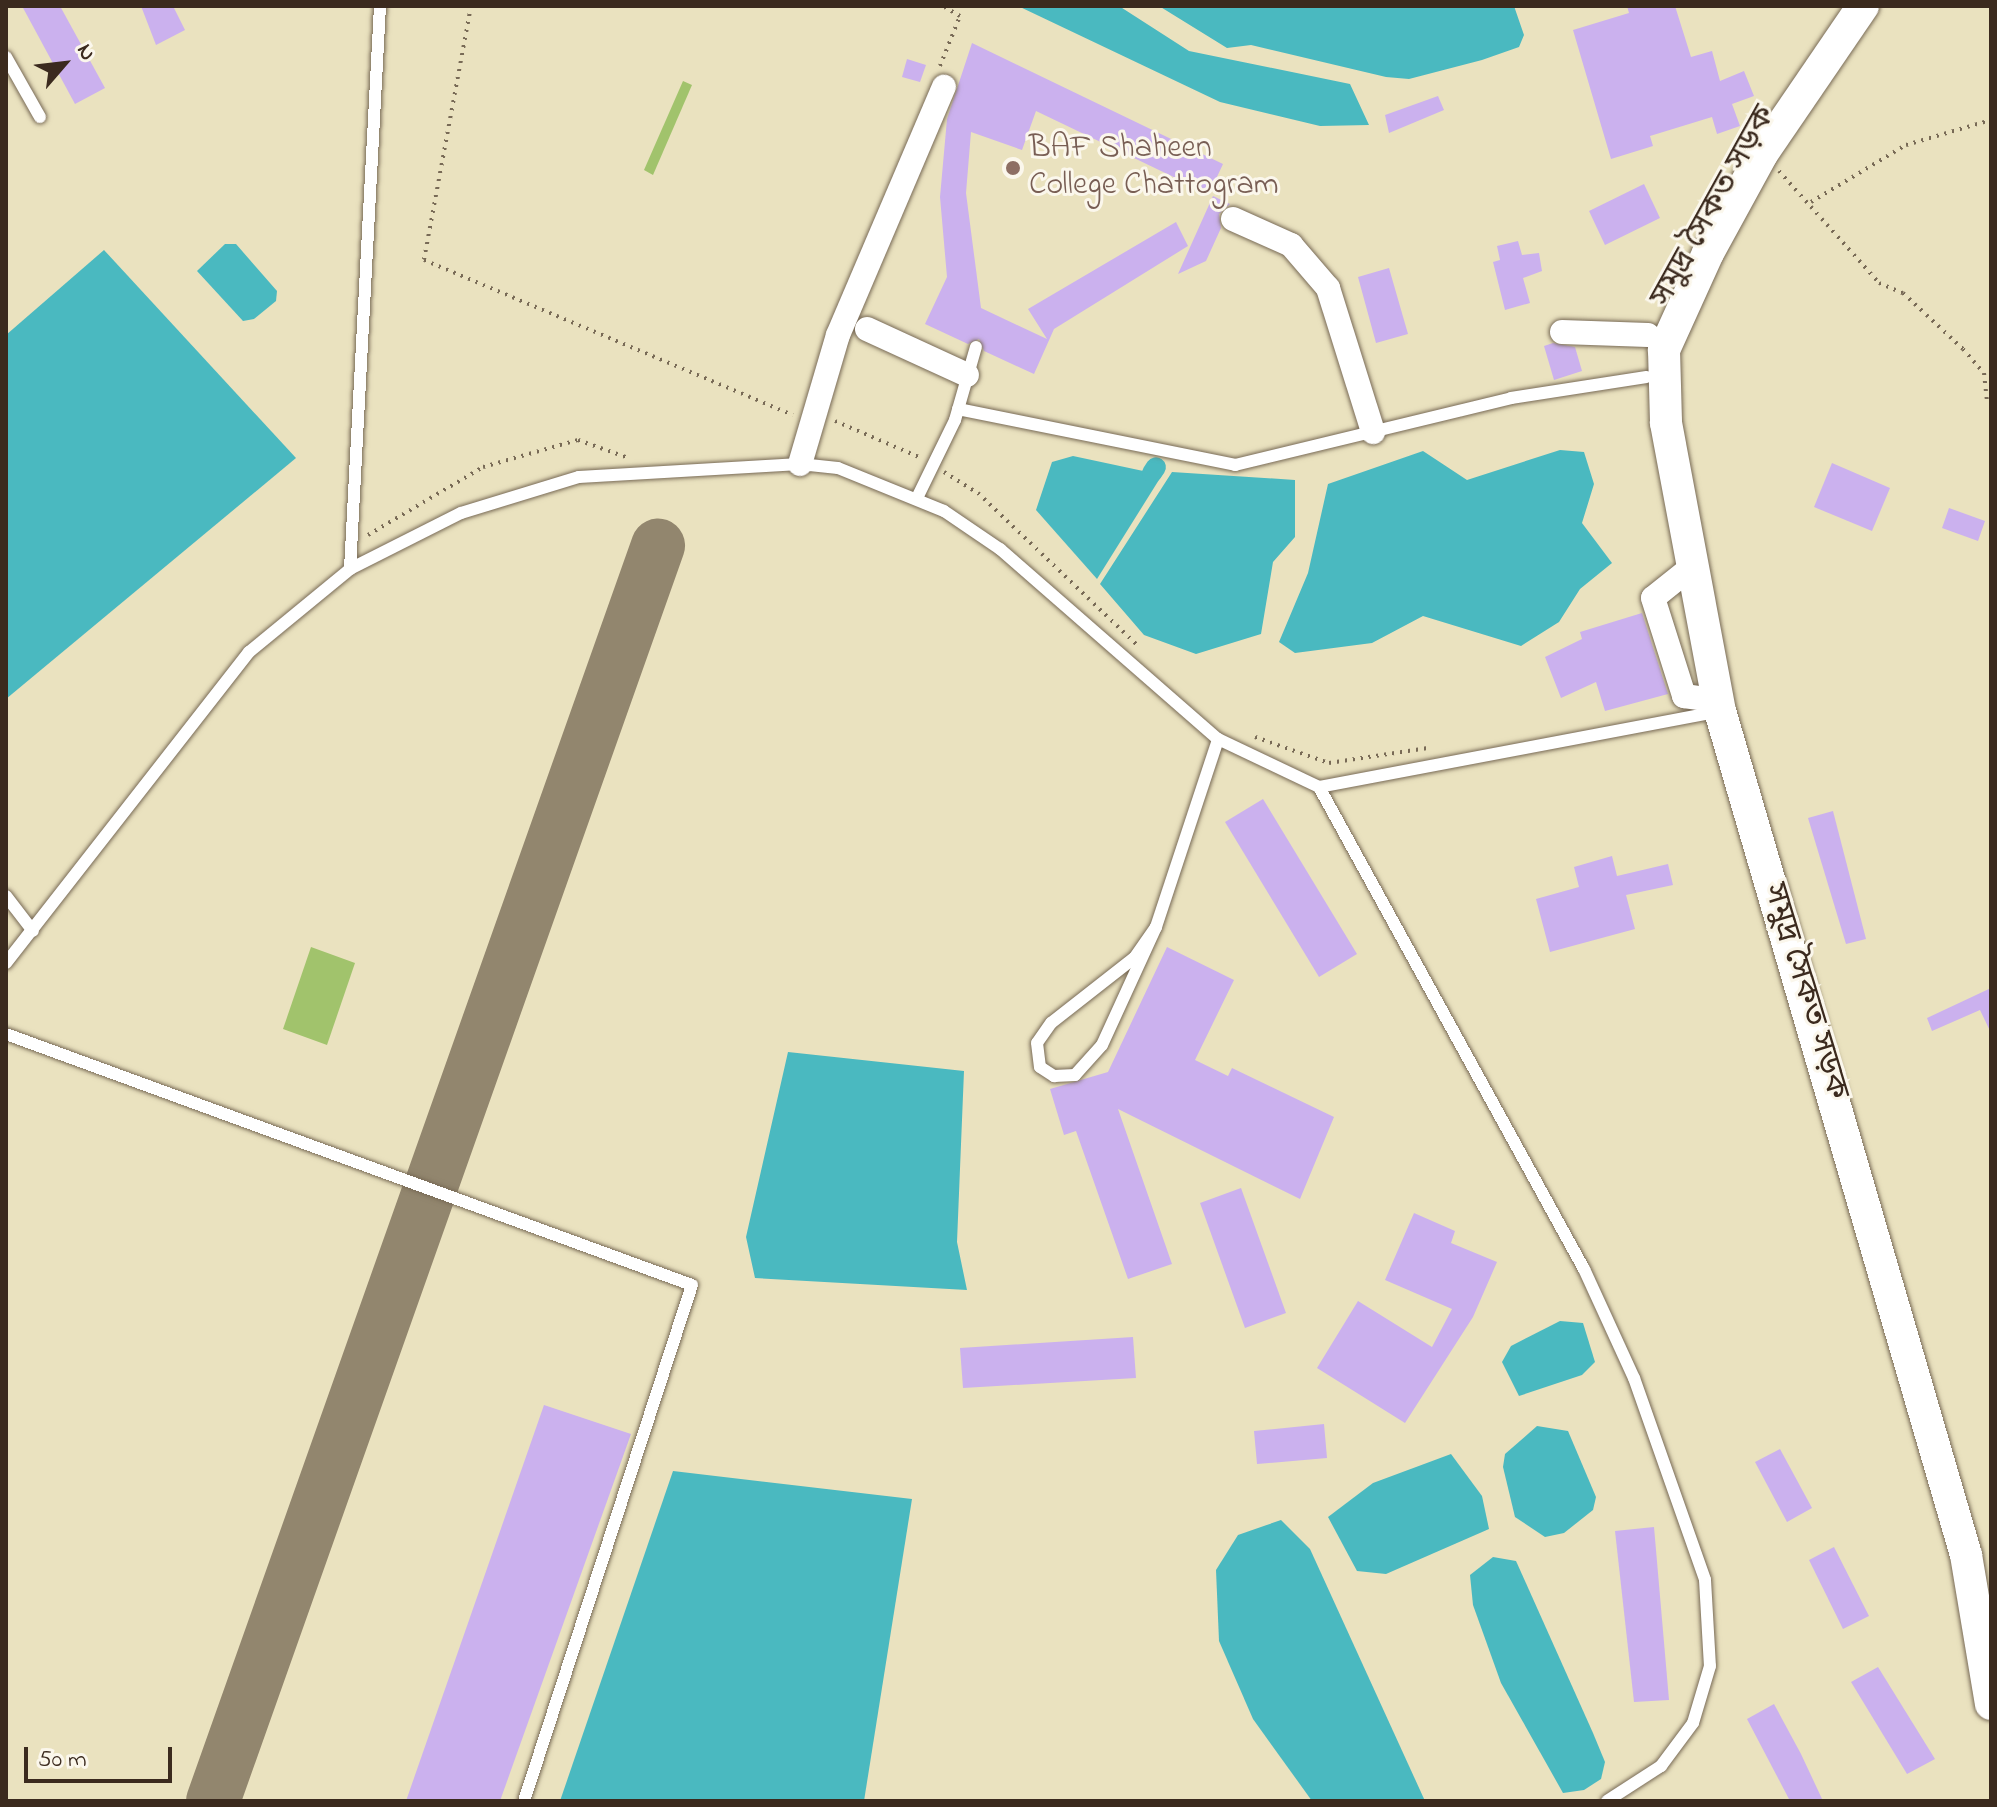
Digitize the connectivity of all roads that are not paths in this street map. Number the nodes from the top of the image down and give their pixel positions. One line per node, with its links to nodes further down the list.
1 (380, 6): 20 (lane)
2 (1838, 6): 10 (main road, সমুদ্র সৈকত সড়ক)
3 (1863, 6): 15 (main road, সমুদ্র সৈকত সড়ক)
4 (6, 57): 6 (lane)
5 (940, 80): 17 (street)
6 (40, 117)
7 (1233, 219): 16 (street)
8 (867, 329): 12 (street)
9 (1562, 332): 10 (street)
10 (1648, 335): 13 (main road, সমুদ্র সৈকত সড়ক)
11 (976, 347): 12 (lane)
12 (967, 375): 14 (lane)
13 (1646, 377): 15 (main road, সমুদ্র সৈকত সড়ক); 16 (lane)
14 (958, 409): 16 (lane); 18 (lane)
15 (1666, 423): 19 (main road, সমুদ্র সৈকত সড়ক)
16 (1373, 432)
17 (800, 464): 18 (lane); 20 (lane)
18 (917, 498): 22 (lane)
19 (1693, 566): 21 (main road, সমুদ্র সৈকত সড়ক); 21 (street)
20 (350, 569): 26 (lane)
21 (1719, 706): 23 (lane); 29 (main road, সমুদ্র সৈকত সড়ক)
22 (1218, 739): 23 (lane); 25 (lane)
23 (1319, 787): 33 (lane)
24 (6, 896): 26 (lane)
25 (1156, 927): 25 (lane)
26 (33, 931): 27 (lane)
27 (6, 963)
28 (6, 1034): 32 (lane)
29 (1966, 1555): 30 (main road, সমুদ্র সৈকত সড়ক); 31 (main road, সমুদ্র সৈকত সড়ক)
30 (1991, 1610)
31 (1991, 1704)
32 (524, 1801)
33 (1607, 1801)

